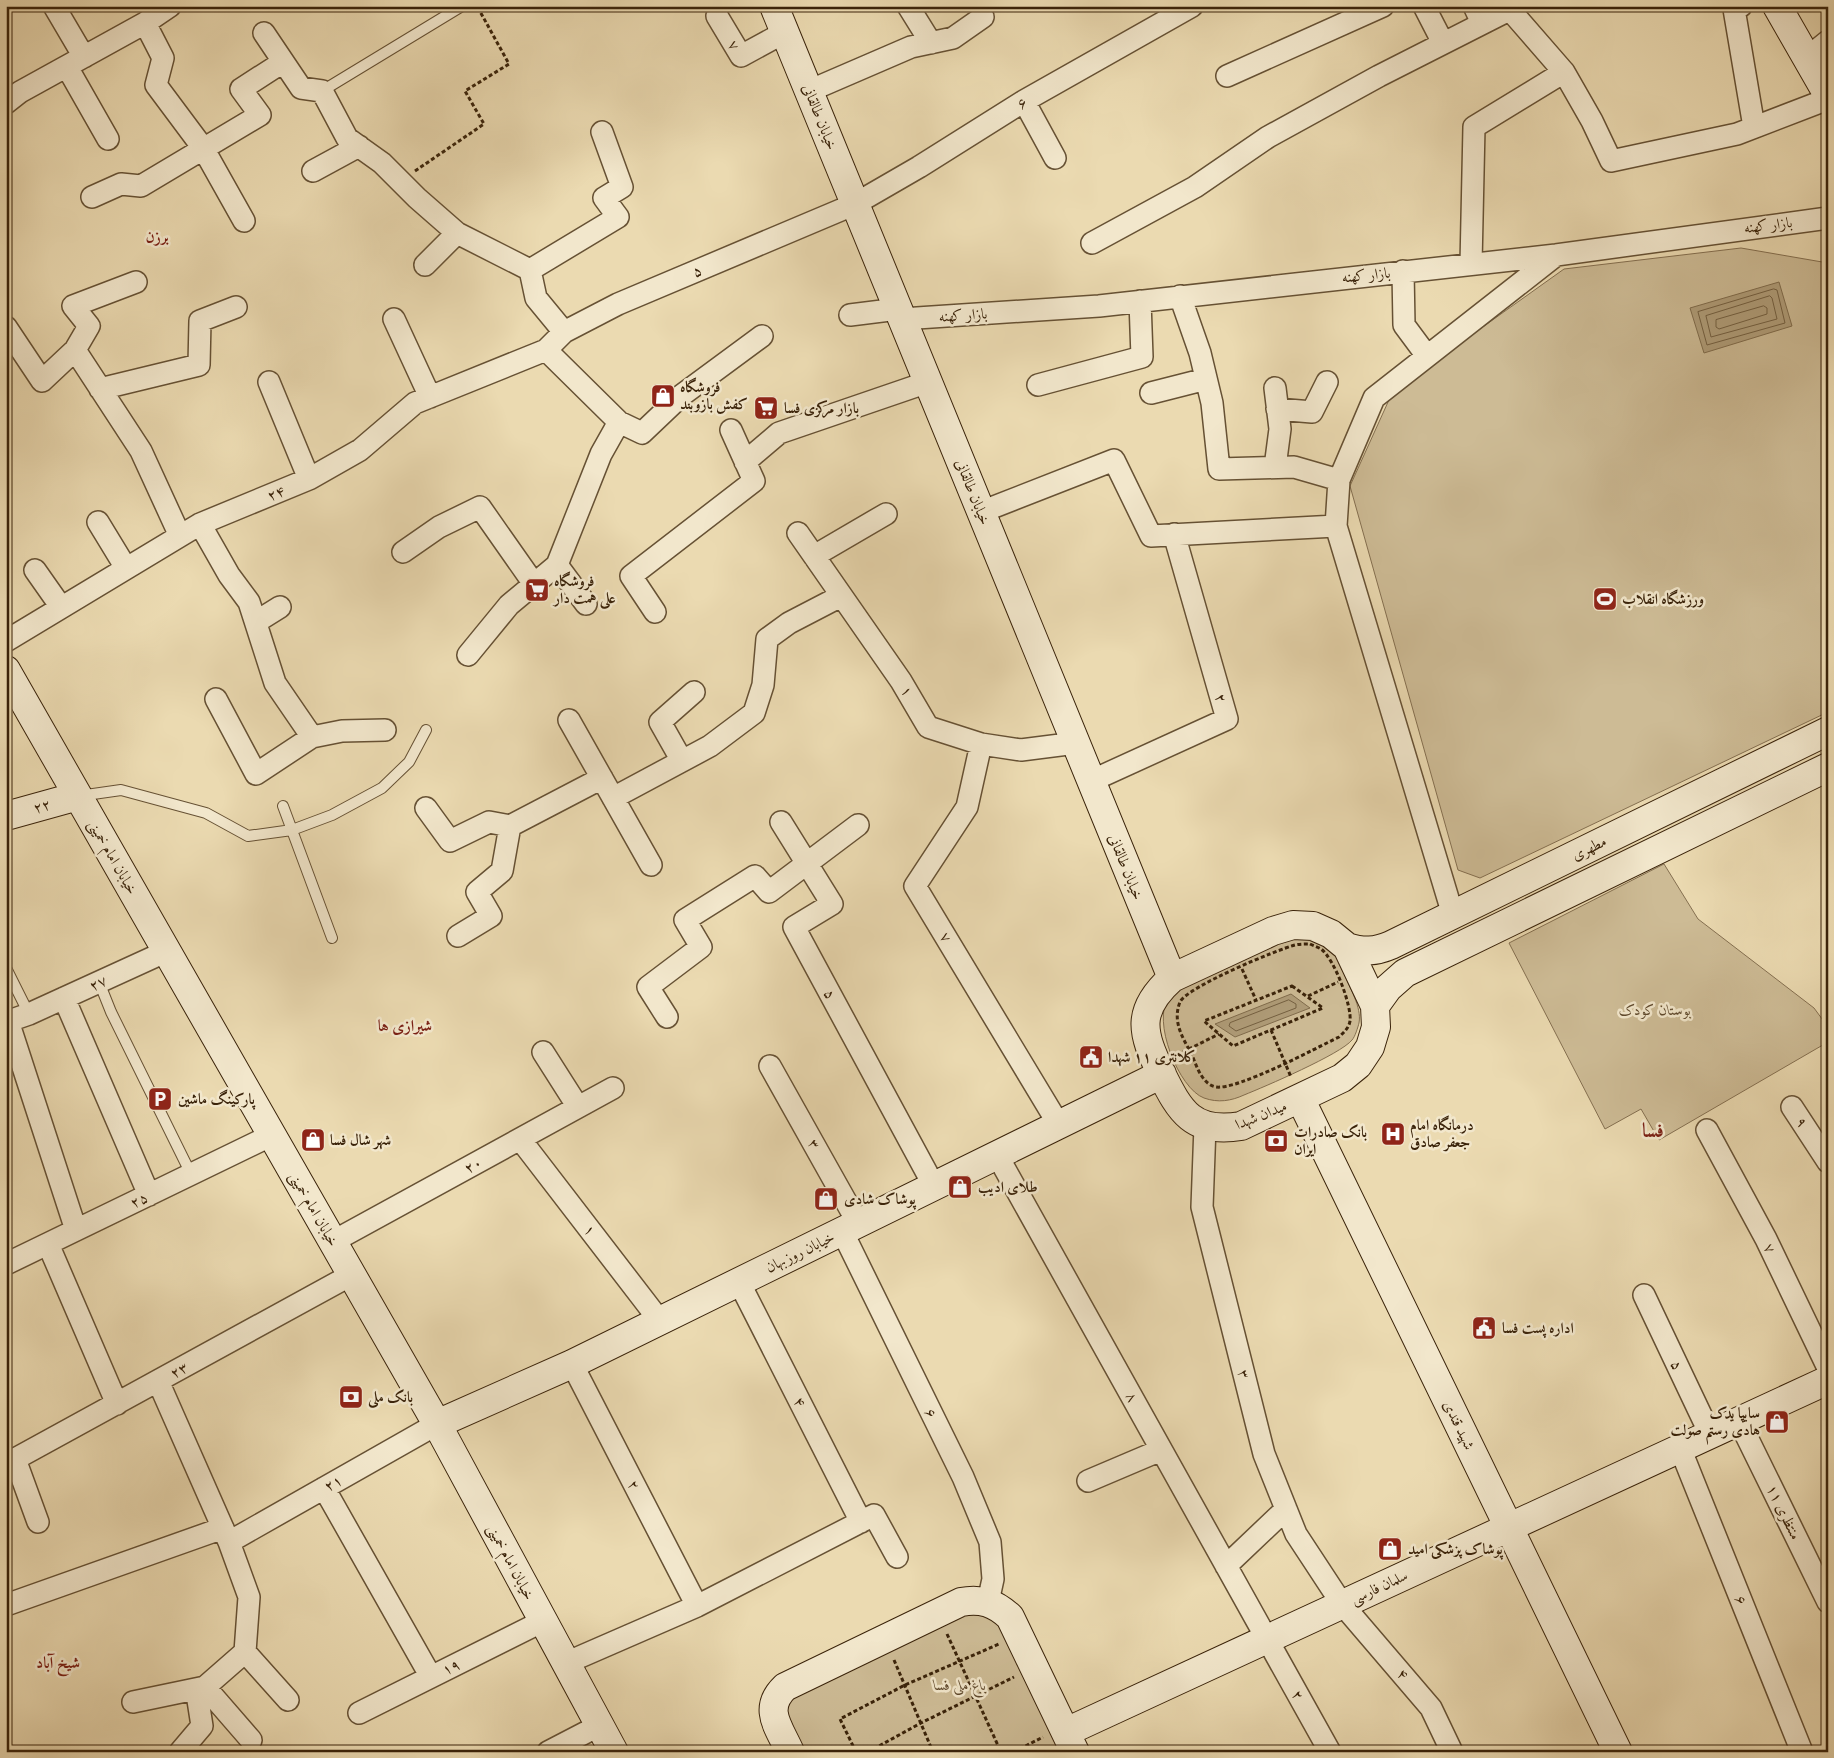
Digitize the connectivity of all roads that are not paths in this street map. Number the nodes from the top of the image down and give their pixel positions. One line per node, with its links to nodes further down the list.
1 (54, 6): 22 (street)
2 (170, 6): 15 (street)
3 (462, 6): 26 (lane)
4 (774, 6): 16 (street, خیابان طالقانی)
5 (908, 6): 19 (street)
6 (1192, 6): 29 (street, ۶)
7 (1383, 6): 25 (street)
8 (1424, 6): 20 (street)
9 (1741, 6): 31 (street)
10 (1777, 6): 21 (street)
11 (1514, 9): 12 (street); 24 (street)
12 (1478, 15): 20 (street)
13 (717, 16): 16 (street, ۷)
14 (983, 17): 19 (street)
15 (145, 23): 22 (street); 35 (street)
16 (785, 32): 27 (street, خیابان طالقانی)
17 (264, 33): 23 (street)
18 (1828, 41): 21 (street)
19 (931, 43): 27 (street)
20 (1443, 44): 43 (street)
21 (1806, 58): 28 (street)
22 (75, 62): 30 (street); 33 (street)
23 (284, 62): 26 (street); 35 (street)
24 (1564, 72): 31 (street); 45 (street)
25 (1228, 76)
26 (322, 90): 34 (street)
27 (809, 91): 39 (street, خیابان طالقانی)
28 (1828, 97): 31 (street)
29 (1024, 101): 36 (street); 39 (street, ۶)
30 (6, 103)
31 (1754, 127)
32 (602, 132): 47 (street)
33 (108, 139)
34 (359, 146): 37 (street); 42 (street)
35 (203, 148): 38 (street); 41 (street)
36 (1055, 158)
37 (313, 171)
38 (92, 197)
39 (855, 204): 53 (street, خیابان طالقانی); 57 (street, ۵)
40 (1828, 218): 44 (street, بازار کهنه)
41 (244, 221)
42 (457, 233): 46 (street); 47 (street)
43 (1092, 243)
44 (1556, 255): 45 (street, بازار کهنه); 61 (street)
45 (1471, 264): 48 (street, بازار کهنه)
46 (425, 265)
47 (530, 270): 57 (street)
48 (1403, 271): 50 (street, بازار کهنه); 61 (street)
49 (136, 282): 59 (street)
50 (1180, 296): 51 (street, بازار کهنه); 62 (street)
51 (1140, 301): 53 (street, بازار کهنه); 66 (street)
52 (236, 307): 67 (street)
53 (900, 314): 54 (street, بازار کهنه); 64 (street, خیابان طالقانی)
54 (850, 315)
55 (394, 319): 69 (street)
56 (6, 327): 59 (street)
57 (564, 332): 60 (street, ۵)
58 (762, 336): 70 (street)
59 (74, 350): 67 (street)
60 (546, 350): 69 (street, ۲۴); 70 (street)
61 (1427, 356): 75 (street)
62 (1206, 379): 68 (street); 73 (street)
63 (270, 382): 74 (street)
64 (928, 382): 72 (street); 76 (street, خیابان طالقانی)
65 (1327, 382): 73 (street)
66 (1038, 385)
67 (100, 389): 83 (street)
68 (1151, 393)
69 (430, 397): 74 (street, ۲۴)
70 (619, 422): 86 (street)
71 (731, 430): 72 (street)
72 (745, 462): 94 (street)
73 (1275, 467): 75 (street)
74 (309, 479): 79 (street, ۲۴)
75 (1339, 480): 80 (street)
76 (981, 512): 82 (street); 107 (street, خیابان طالقانی)
77 (886, 514): 85 (street)
78 (98, 522): 87 (street)
79 (200, 524): 83 (street, ۲۴); 95 (street)
80 (1336, 526): 82 (street); 123 (street)
81 (798, 533): 85 (street, ۱)
82 (1174, 534): 111 (street, ۲)
83 (180, 536): 87 (street, ۲۴)
84 (402, 552): 89 (street)
85 (814, 556): 90 (street, ۱)
86 (557, 565): 89 (street); 91 (street)
87 (126, 568): 92 (street, ۲۴)
88 (34, 570): 92 (street)
89 (534, 584): 97 (street)
90 (841, 596): 106 (street, ۱); 108 (street)
91 (586, 604)
92 (61, 607): 96 (street, ۲۴)
93 (280, 608): 95 (street)
94 (655, 612)
95 (256, 622): 105 (street)
96 (6, 641)
97 (468, 655)
98 (6, 670): 112 (street, خیابان امام خمینی)
99 (694, 692): 108 (street)
100 (216, 699): 105 (street)
101 (569, 720): 110 (street)
102 (385, 730): 105 (street)
103 (426, 730): 120 (lane)
104 (1821, 734): 109 (street); 123 (street, مطهری)
105 (312, 737)
106 (981, 744): 107 (street, ۱); 143 (street, ۷)
107 (1076, 744): 111 (street, خیابان طالقانی)
108 (682, 761): 113 (street)
109 (1828, 767): 132 (street)
110 (602, 778): 113 (street); 119 (street)
111 (1091, 781): 129 (street, خیابان طالقانی)
112 (78, 796): 116 (street, ۲۲); 120 (lane); 127 (street, خیابان امام خمینی)
113 (613, 798): 121 (street)
114 (283, 806): 120 (lane)
115 (426, 808): 119 (street)
116 (6, 816)
117 (780, 822): 122 (street, ۵)
118 (858, 825): 122 (street)
119 (510, 826): 124 (street)
120 (292, 830): 125 (lane)
121 (650, 865)
122 (808, 865): 134 (street); 151 (street, ۵)
123 (1453, 915): 126 (street, مطهری)
124 (458, 936)
125 (332, 938)
126 (1347, 947): 129 (street, میدان شهدا); 132 (street, میدان شهدا)
127 (167, 951): 130 (street, ۲۷); 146 (street, خیابان امام خمینی)
128 (6, 968): 133 (lane)
129 (1172, 978): 138 (street, میدان شهدا)
130 (99, 982): 131 (street, ۲۷); 150 (lane)
131 (64, 998): 133 (street, ۲۷); 152 (street)
132 (1376, 1006): 140 (street, میدان شهدا)
133 (29, 1014): 135 (street, ۲۷)
134 (667, 1017)
135 (7, 1022): 154 (street)
136 (543, 1052): 141 (street)
137 (770, 1066): 153 (street, ۳)
138 (1167, 1066): 143 (street, خیابان روزبهان); 144 (street, میدان شهدا)
139 (613, 1088): 141 (street, ۲۰)
140 (1300, 1098): 144 (street, میدان شهدا); 178 (street, شهید قندی)
141 (578, 1107): 147 (street, ۲۰)
142 (1792, 1107): 149 (street, ۹)
143 (1059, 1125): 148 (street, خیابان روزبهان)
144 (1204, 1126): 175 (street, ۳)
145 (1707, 1130): 163 (street, ۷)
146 (272, 1135): 150 (street, ۲۵); 155 (street, خیابان امام خمینی)
147 (520, 1139): 155 (street, ۲۰); 161 (street, ۱)
148 (997, 1155): 151 (street, خیابان روزبهان); 171 (street, ۸)
149 (1826, 1156)
150 (191, 1174): 152 (street, ۲۵)
151 (934, 1186): 153 (street, خیابان روزبهان)
152 (149, 1194): 154 (street, ۲۵)
153 (850, 1227): 159 (street, خیابان روزبهان); 182 (street, ۶)
154 (76, 1230): 156 (street, ۲۵)
155 (332, 1242): 158 (street, خیابان امام خمینی)
156 (48, 1244): 157 (street, ۲۵); 166 (street)
157 (6, 1264)
158 (351, 1275): 165 (street, ۲۳); 168 (street, خیابان امام خمینی)
159 (739, 1282): 161 (street, خیابان روزبهان); 177 (street, ۴)
160 (1644, 1295): 169 (street, ۵)
161 (660, 1321): 162 (street, خیابان روزبهان)
162 (572, 1364): 168 (street, خیابان روزبهان); 186 (street, ۲)
163 (1828, 1368)
164 (1828, 1380): 167 (street, سلمان فارسی)
165 (158, 1381): 166 (street, ۲۳); 179 (street)
166 (117, 1404): 172 (street, ۲۳)
167 (1739, 1421): 169 (street, سلمان فارسی); 183 (street, منتظری ۱۱)
168 (437, 1424): 174 (street, ۲۱); 187 (street, خیابان امام خمینی)
169 (1710, 1434): 170 (street, سلمان فارسی)
170 (1680, 1448): 178 (street, سلمان فارسی); 206 (street, ۶)
171 (1161, 1450): 173 (street); 181 (street, ۸)
172 (11, 1462): 176 (street)
173 (1088, 1481)
174 (324, 1488): 179 (street, ۲۱); 191 (street)
175 (1286, 1509): 181 (street); 184 (street, ۳)
176 (38, 1522)
177 (861, 1522): 180 (street); 186 (street)
178 (1509, 1527): 184 (street, سلمان فارسی); 205 (street, شهید قندی)
179 (226, 1535): 185 (street, ۲۱); 189 (street)
180 (897, 1557)
181 (1226, 1566): 188 (street, ۸)
182 (988, 1602): 197 (street); 202 (street)
183 (1828, 1602)
184 (1342, 1604): 188 (street, سلمان فارسی); 204 (street, ۴)
185 (6, 1605)
186 (697, 1606): 190 (street)
187 (543, 1621): 190 (street, خیابان امام خمینی); 191 (street, ۱۹)
188 (1267, 1639): 197 (street, سلمان فارسی); 203 (street, ۲)
189 (245, 1652): 192 (street); 193 (street)
190 (566, 1663): 196 (street, خیابان امام خمینی)
191 (431, 1677): 195 (street, ۱۹)
192 (205, 1687): 194 (street); 198 (street); 199 (street)
193 (288, 1700)
194 (134, 1702)
195 (359, 1713)
196 (600, 1725): 200 (street); 201 (street, خیابان امام خمینی)
197 (1068, 1737)
198 (250, 1740)
199 (180, 1752)
200 (548, 1752)
201 (614, 1752)
202 (790, 1752)
203 (1330, 1752)
204 (1452, 1752)
205 (1618, 1752)
206 (1802, 1752)

